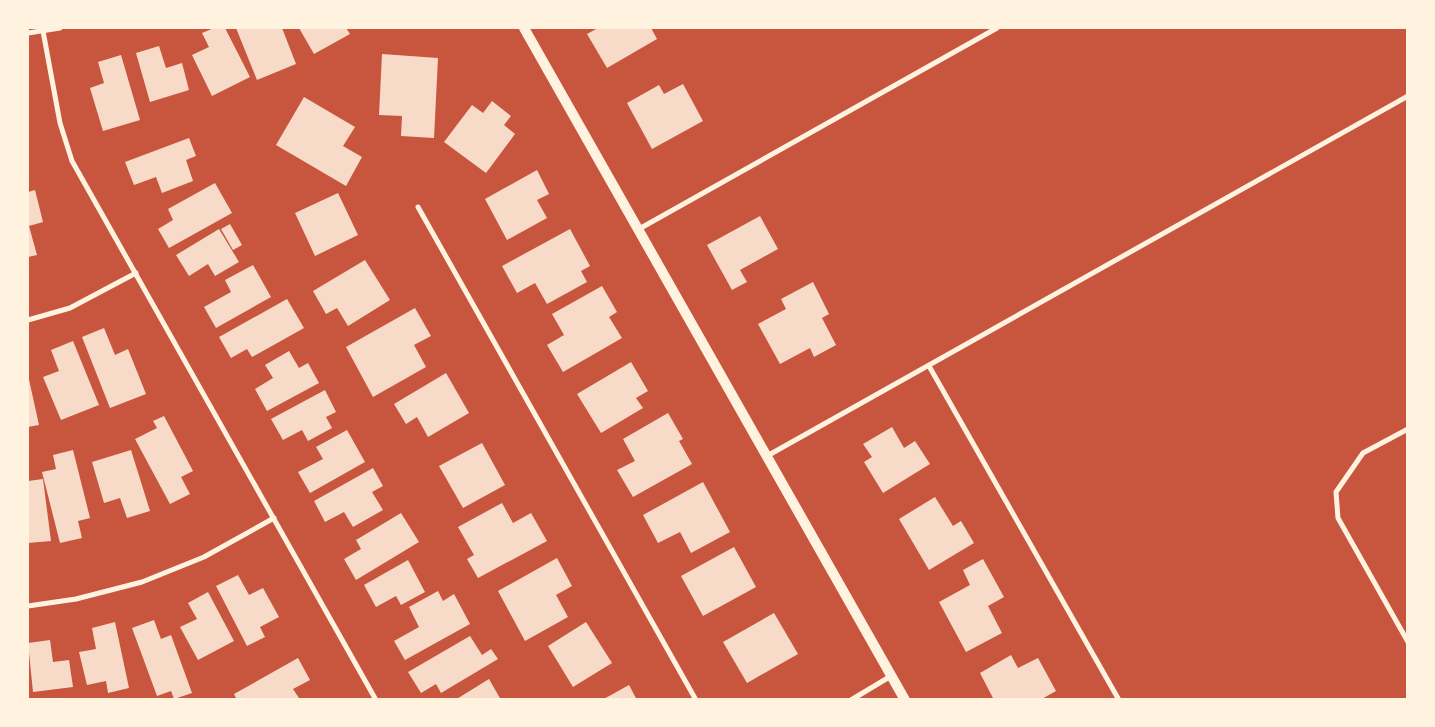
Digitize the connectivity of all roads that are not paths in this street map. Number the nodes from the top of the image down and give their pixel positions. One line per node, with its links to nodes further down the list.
1 (60, 28): 4 (street)
2 (524, 28): 8 (main road)
3 (997, 28): 8 (street)
4 (43, 31): 5 (street); 9 (street)
5 (28, 33)
6 (1408, 96): 11 (street)
7 (418, 207): 19 (street)
8 (639, 229): 13 (main road)
9 (136, 273): 10 (street); 14 (street)
10 (28, 320)
11 (929, 366): 13 (street); 22 (street)
12 (1408, 428): 16 (street)
13 (767, 456): 17 (main road)
14 (274, 518): 15 (street); 18 (street)
15 (28, 606)
16 (1408, 642)
17 (891, 676): 20 (street); 21 (main road)
18 (376, 700)
19 (696, 700)
20 (851, 700)
21 (905, 700)
22 (1119, 700)

